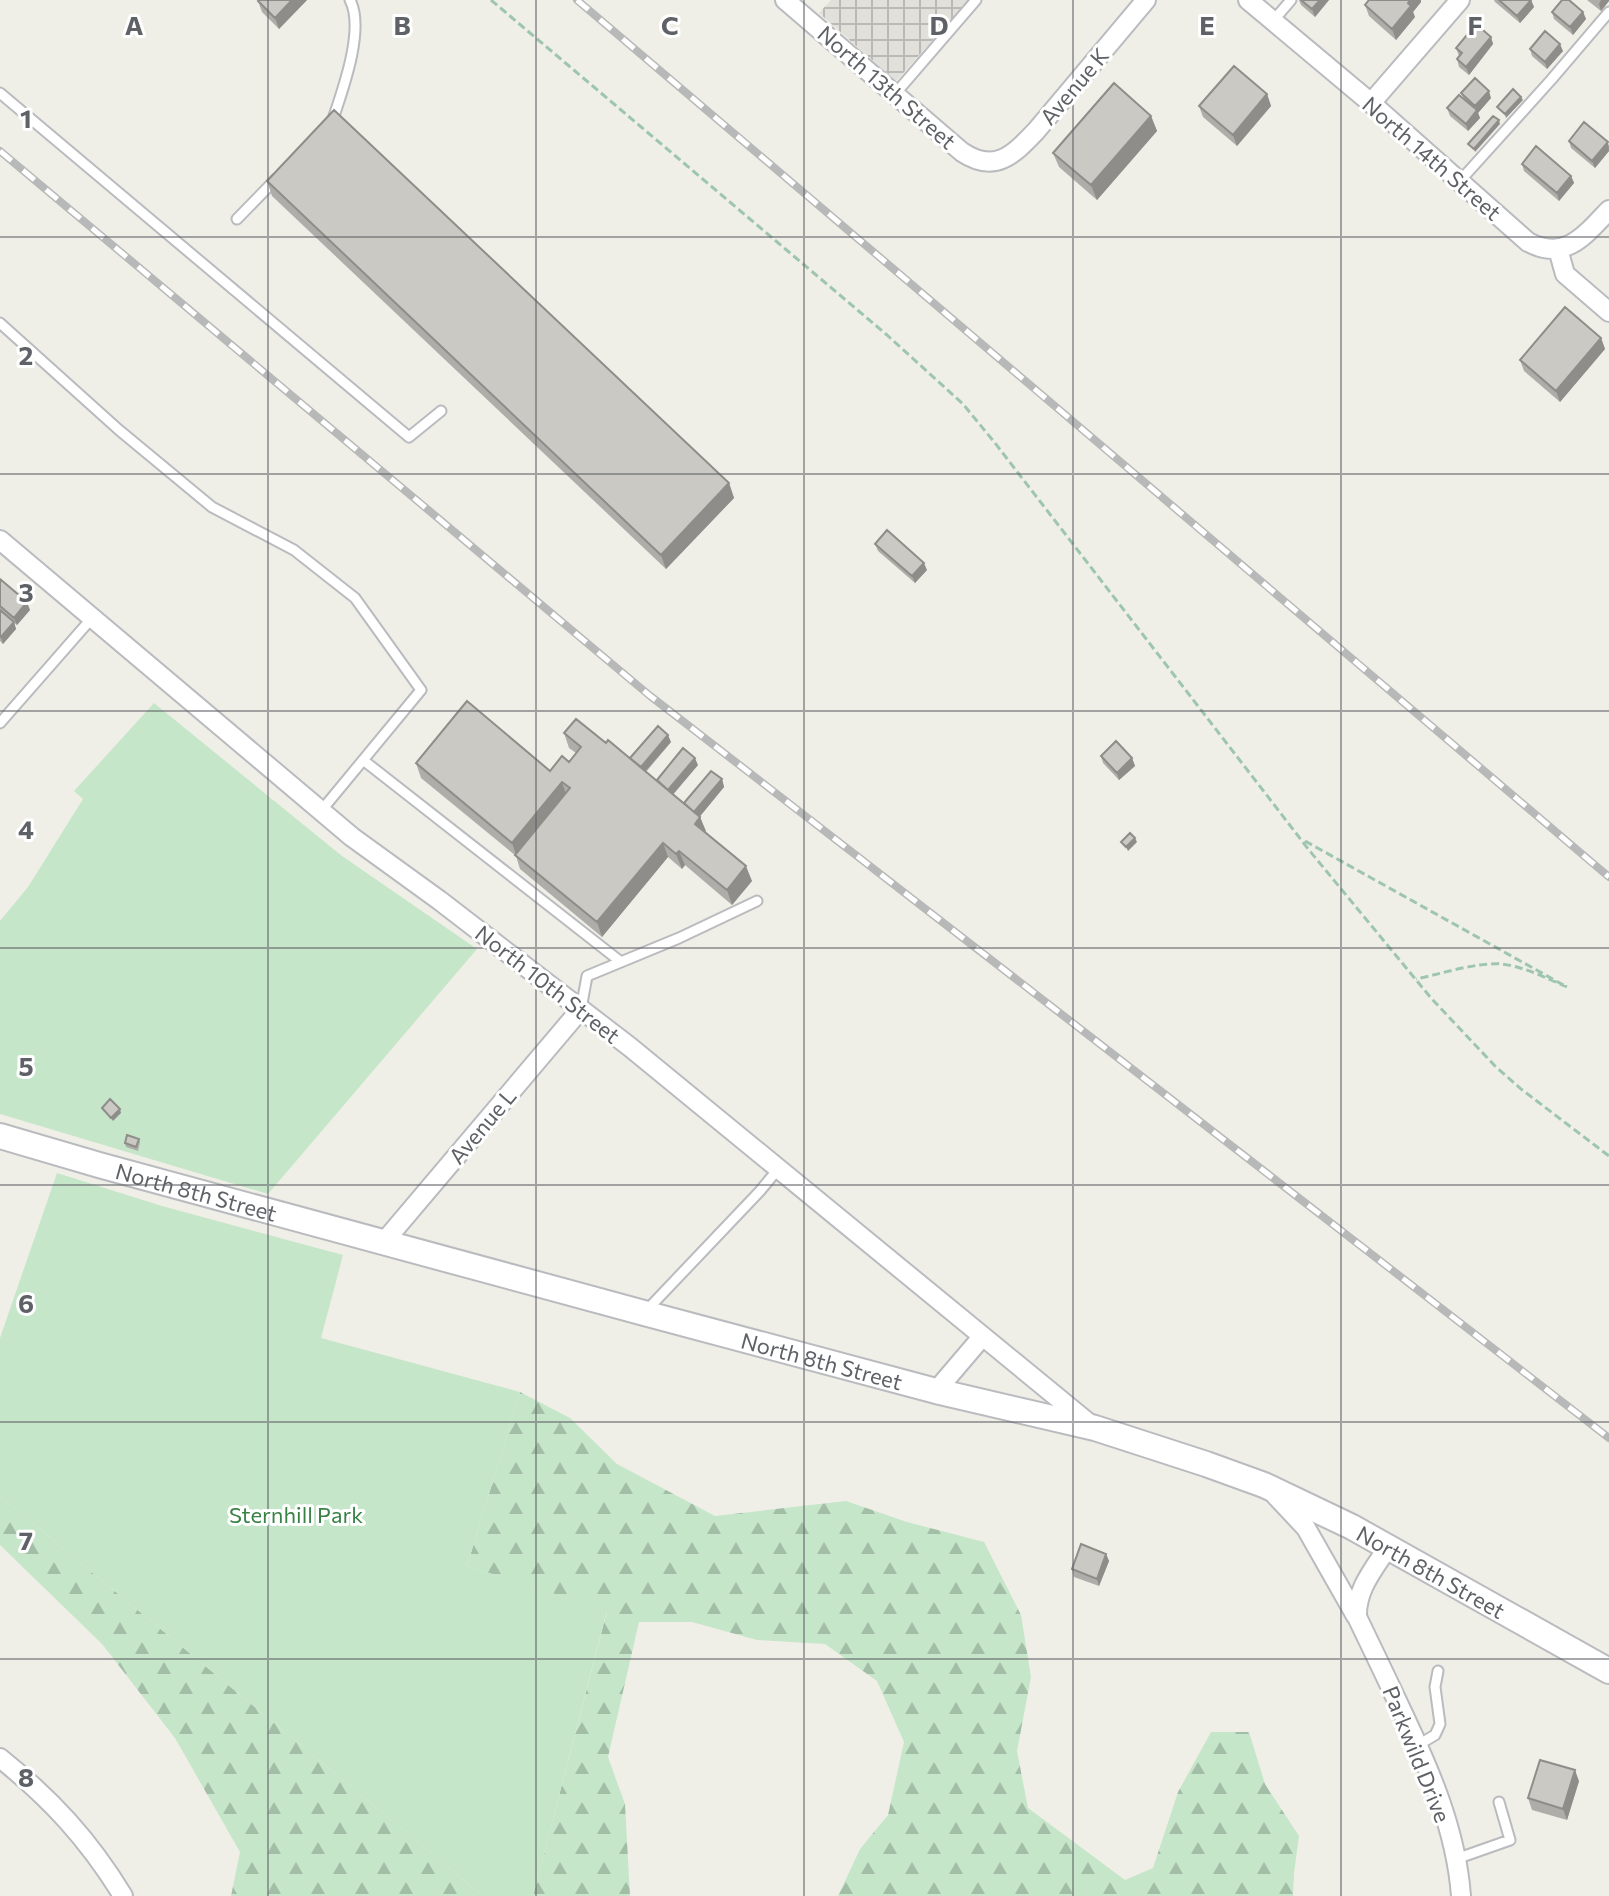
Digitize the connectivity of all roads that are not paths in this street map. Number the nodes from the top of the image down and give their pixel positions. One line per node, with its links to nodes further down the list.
1 (350, 0): 13 (lane)
2 (976, 0): 11 (lane)
3 (1146, 0): 14 (street, Avenue K)
4 (1248, 0): 9 (street, North 14th Street)
5 (1291, 0): 9 (lane)
6 (1460, 0): 12 (street)
7 (795, 3): 11 (street, North 13th Street)
8 (1609, 12): 16 (lane)
9 (1273, 21): 12 (street, North 14th Street)
10 (0, 93): 22 (lane)
11 (895, 94): 14 (street, North 13th Street)
12 (1371, 103): 16 (street, North 14th Street)
13 (324, 130)
14 (993, 162)
15 (278, 176): 18 (lane)
16 (1459, 182): 19 (street, North 14th Street)
17 (1609, 210): 19 (street)
18 (237, 219)
19 (1558, 249): 20 (street)
20 (1609, 312)
21 (0, 323): 26 (lane)
22 (441, 411)
23 (0, 540): 24 (street, North 10th Street)
24 (92, 618): 25 (lane); 27 (street, North 10th Street)
25 (0, 723)
26 (363, 760): 27 (lane); 29 (lane)
27 (321, 811): 30 (street, North 10th Street)
28 (757, 901): 29 (lane)
29 (621, 962): 30 (lane)
30 (581, 1009): 32 (street, North 10th Street); 33 (street, Avenue L)
31 (0, 1136): 33 (street, North 8th Street)
32 (779, 1168): 34 (lane); 35 (street, North 10th Street)
33 (383, 1243): 34 (street, North 8th Street)
34 (644, 1313): 36 (street, North 8th Street)
35 (982, 1337): 36 (street); 37 (street, North 10th Street)
36 (936, 1391): 37 (street, North 8th Street)
37 (1095, 1428): 38 (street, North 8th Street)
38 (1264, 1485): 39 (street, North 8th Street); 40 (street, Parkwild Drive)
39 (1388, 1547): 40 (street); 42 (street, North 8th Street)
40 (1357, 1617): 43 (street, Parkwild Drive)
41 (1438, 1671): 43 (lane)
42 (1609, 1671)
43 (1418, 1745): 46 (street, Parkwild Drive)
44 (0, 1758): 47 (street)
45 (1499, 1802): 46 (lane)
46 (1456, 1859): 48 (street, Parkwild Drive)
47 (123, 1896)
48 (1461, 1896)

